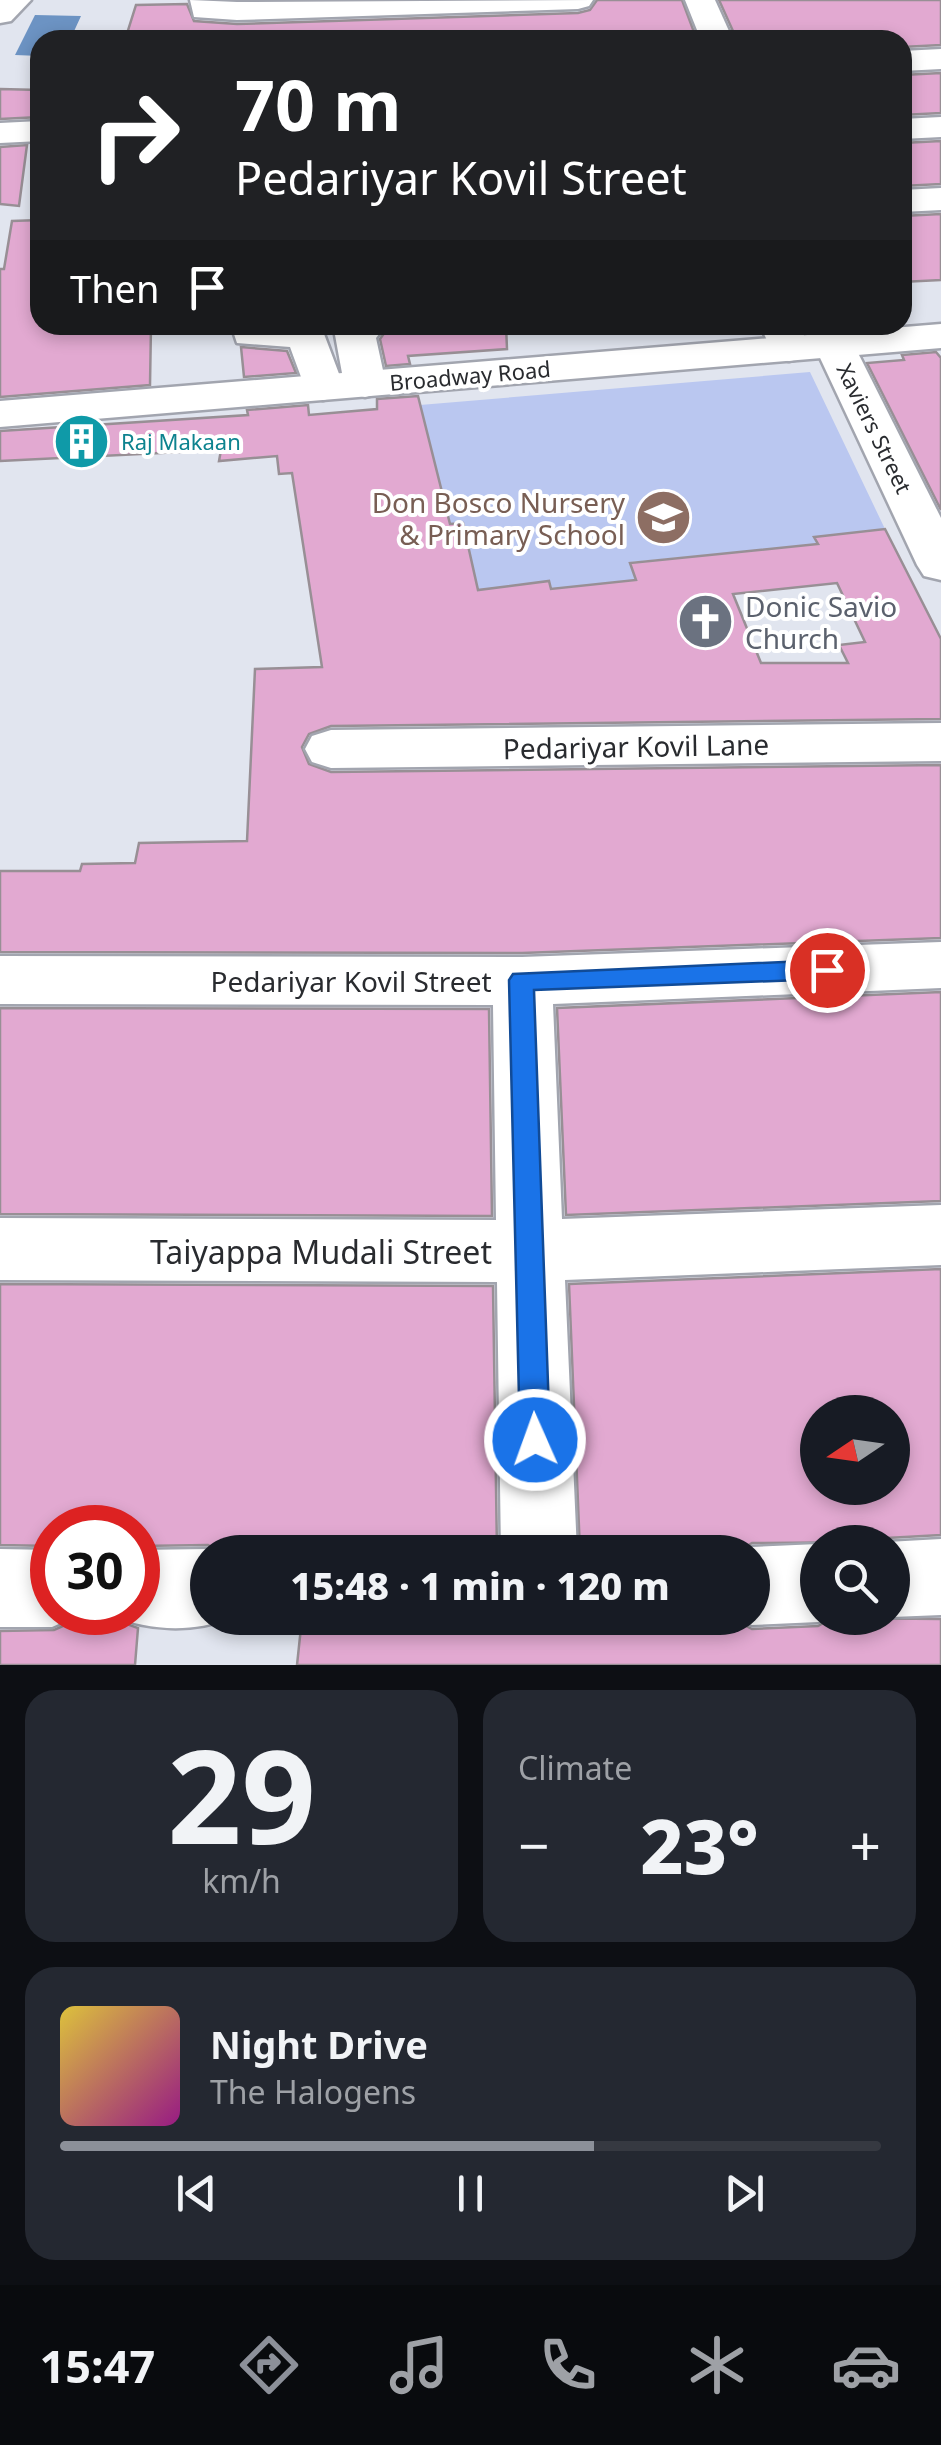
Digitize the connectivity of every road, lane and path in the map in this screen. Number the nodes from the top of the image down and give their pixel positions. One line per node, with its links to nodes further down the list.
1 (16, 0): 5 (street)
2 (205, 0): 3 (street)
3 (578, 0)
4 (700, 0): 6 (street)
5 (0, 14)
6 (714, 30)
7 (941, 59): 8 (street)
8 (912, 60)
9 (941, 127): 10 (street)
10 (912, 128)
11 (30, 131): 12 (street)
12 (0, 132)
13 (941, 200): 14 (street)
14 (912, 201)
15 (308, 335): 21 (street)
16 (355, 335): 20 (street)
17 (941, 336): 19 (street, Broadway Road)
18 (785, 337): 19 (street, Broadway Road); 20 (street, Broadway Road)
19 (834, 345): 23 (street, Xaviers Street)
20 (365, 384): 21 (street, Broadway Road)
21 (323, 387): 22 (street, Broadway Road)
22 (0, 414)
23 (941, 565)
24 (941, 742): 25 (street, Pedariyar Kovil Lane)
25 (331, 749)
26 (941, 966): 28 (street, Pedariyar Kovil Street)
27 (0, 980): 28 (street, Pedariyar Kovil Street)
28 (522, 980): 31 (street)
29 (941, 1235): 31 (street, Taiyappa Mudali Street)
30 (0, 1249): 31 (street, Taiyappa Mudali Street)
31 (528, 1251): 32 (street)
32 (537, 1535)
33 (941, 1577): 34 (street)
34 (910, 1578)
35 (800, 1584): 36 (street)
36 (770, 1585)
37 (0, 1588): 38 (street)
38 (30, 1588)
39 (160, 1588): 40 (street)
40 (190, 1588)

